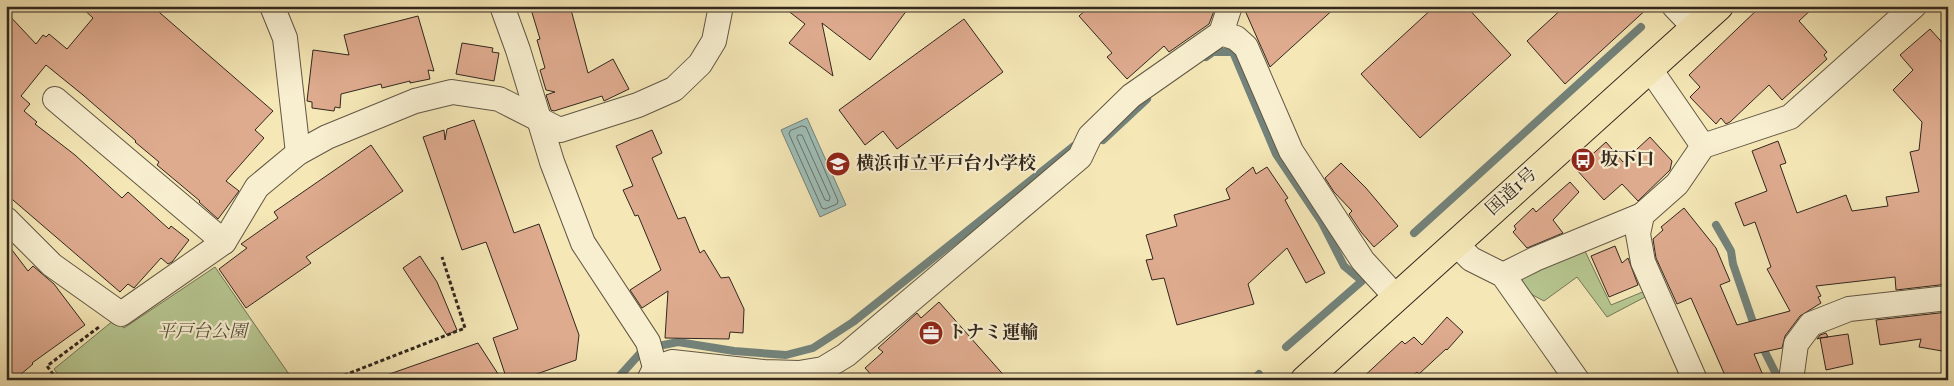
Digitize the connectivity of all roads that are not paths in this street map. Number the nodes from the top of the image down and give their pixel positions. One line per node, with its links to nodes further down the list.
1 (272, 6): 14 (street)
2 (502, 6): 12 (street)
3 (721, 6): 12 (street)
4 (1230, 6): 9 (street)
5 (1674, 6): 8 (street)
6 (1720, 6): 8 (highway, 国道1号)
7 (1914, 6): 13 (street)
8 (1695, 28): 10 (highway, 国道1号)
9 (1221, 33): 20 (street); 22 (street)
10 (1650, 69): 13 (street); 18 (highway, 国道1号)
11 (55, 99): 17 (street)
12 (540, 121): 14 (street); 22 (street)
13 (1703, 146): 15 (street)
14 (298, 153): 17 (street)
15 (1642, 215): 19 (street); 25 (street)
16 (6, 219): 17 (street)
17 (224, 242)
18 (1455, 243): 19 (street); 20 (highway, 国道1号)
19 (1503, 275): 24 (street)
20 (1396, 297): 23 (highway, 国道1号)
21 (1948, 298): 26 (street)
22 (652, 374)
23 (1305, 380)
24 (1577, 380)
25 (1695, 380)
26 (1791, 380)

